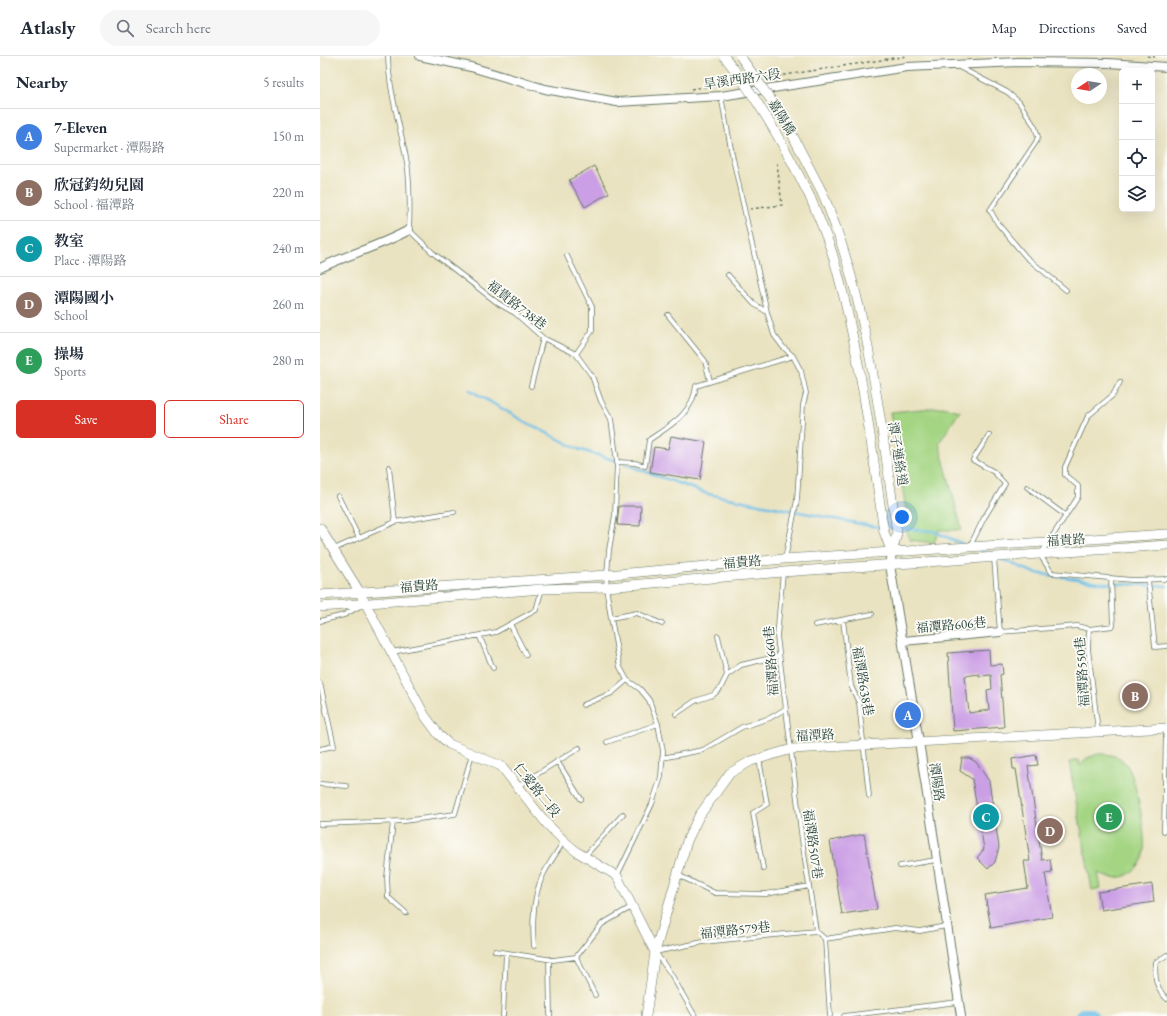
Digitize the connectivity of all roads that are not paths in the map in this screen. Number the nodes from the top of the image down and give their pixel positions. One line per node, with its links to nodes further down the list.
1 (388, 56): 10 (lane)
2 (420, 56): 7 (street, 旱溪西路六段)
3 (724, 56): 9 (street, 嘉陽橋, bridge)
4 (740, 56): 8 (street, 嘉陽橋, bridge)
5 (955, 65): 6 (street, 旱溪西路六段); 7 (street, 旱溪西路六段); 14 (lane)
6 (1167, 67)
7 (721, 96): 15 (lane)
8 (822, 192): 38 (street, 潭子連絡道)
9 (810, 196): 38 (street, 潭子連絡道)
10 (409, 230): 12 (street); 17 (lane, 福貴路738巷)
11 (567, 256): 18 (lane)
12 (321, 266)
13 (728, 275): 15 (lane)
14 (1066, 290)
15 (767, 312): 19 (lane)
16 (668, 315): 20 (lane)
17 (543, 338): 18 (lane, 福貴路738巷); 22 (lane)
18 (576, 354): 24 (lane, 福貴路738巷)
19 (793, 356): 20 (lane); 41 (lane)
20 (710, 381): 24 (lane)
21 (1120, 382): 29 (lane)
22 (531, 386)
23 (990, 435): 36 (lane)
24 (617, 462): 44 (lane, 福貴路738巷)
25 (389, 467): 30 (lane)
26 (1027, 487): 29 (lane)
27 (338, 496): 33 (lane)
28 (454, 512): 30 (lane)
29 (1066, 516): 34 (lane)
30 (395, 522): 33 (lane)
31 (320, 528): 37 (street, 仁愛路二段)
32 (1167, 534): 34 (street, 福貴路)
33 (358, 538): 37 (lane)
34 (1049, 543): 36 (street, 福貴路); 39 (lane)
35 (1167, 545): 39 (street, 福貴路)
36 (970, 548): 38 (street, 福貴路)
37 (334, 550): 50 (street, 仁愛路二段)
38 (892, 553): 41 (street, 福貴路); 42 (street, 潭陽路)
39 (1040, 555): 40 (street, 福貴路); 45 (lane)
40 (994, 558): 42 (street, 福貴路); 62 (lane)
41 (784, 559): 44 (street, 福貴路)
42 (890, 565): 43 (street, 福貴路); 65 (street, 潭陽路)
43 (783, 572): 48 (street, 福貴路); 69 (lane, 福潭路660巷)
44 (607, 575): 48 (lane, 福貴路738巷); 50 (street, 福貴路)
45 (1111, 578): 47 (lane); 61 (lane)
46 (1167, 579): 47 (lane)
47 (1148, 580): 66 (lane)
48 (606, 587): 49 (street, 福貴路); 55 (lane, 福貴路738巷)
49 (542, 589): 52 (street, 福貴路); 58 (lane)
50 (359, 591): 51 (street, 福貴路); 52 (street, 仁愛路二段)
51 (320, 594)
52 (366, 603): 53 (street, 福貴路); 57 (lane); 67 (street, 仁愛路二段)
53 (320, 608)
54 (872, 614): 56 (lane)
55 (611, 618): 59 (lane); 72 (lane, 福貴路738巷)
56 (843, 620): 60 (lane); 82 (lane, 福潭路638巷)
57 (320, 622)
58 (510, 624): 63 (lane); 68 (lane)
59 (662, 624)
60 (815, 625)
61 (1089, 628): 62 (lane, 福潭路550巷); 79 (lane, 福潭路550巷)
62 (1000, 632): 65 (street, 福潭路606巷)
63 (479, 635): 67 (lane); 70 (lane)
64 (718, 636): 71 (lane)
65 (903, 641): 81 (street, 潭陽路)
66 (1167, 646)
67 (392, 652): 86 (street, 仁愛路二段)
68 (526, 656)
69 (780, 656): 71 (lane); 75 (lane, 福潭路660巷)
70 (493, 668)
71 (727, 675): 76 (lane)
72 (627, 680): 74 (lane); 77 (lane)
73 (320, 683): 84 (lane)
74 (582, 705)
75 (785, 709): 85 (lane, 福潭路660巷); 87 (lane)
76 (676, 714)
77 (658, 724): 80 (lane); 87 (lane)
78 (1167, 728): 79 (street, 福潭路); 98 (lane)
79 (1098, 732): 81 (street, 福潭路)
80 (607, 742)
81 (919, 742): 82 (street, 福潭路); 101 (street, 潭陽路)
82 (862, 746): 85 (street, 福潭路); 93 (lane, 福潭路638巷)
83 (579, 748): 89 (lane)
84 (320, 749)
85 (792, 749): 88 (street, 福潭路); 106 (lane, 福潭路507巷)
86 (472, 753): 92 (street, 仁愛路二段); 96 (lane)
87 (662, 758): 105 (lane)
88 (759, 759): 103 (lane); 104 (street, 福潭路)
89 (558, 761): 92 (lane); 94 (lane)
90 (320, 784): 91 (lane)
91 (347, 786)
92 (518, 786): 99 (street, 仁愛路二段)
93 (869, 796)
94 (581, 799)
95 (622, 814): 100 (lane)
96 (394, 822): 97 (lane); 108 (lane)
97 (320, 824)
98 (1164, 831)
99 (564, 841): 100 (street, 仁愛路二段); 112 (lane)
100 (584, 857): 105 (street, 仁愛路二段)
101 (936, 860): 102 (lane); 109 (street, 潭陽路)
102 (900, 866)
103 (763, 868)
104 (676, 874): 106 (lane); 114 (street, 福潭路)
105 (617, 876): 107 (street)
106 (809, 886): 110 (lane, 福潭路507巷)
107 (633, 906): 114 (street); 117 (lane)
108 (406, 913)
109 (946, 926): 111 (lane); 121 (street, 潭陽路)
110 (816, 931): 111 (lane); 114 (lane, 福潭路579巷)
111 (825, 939): 126 (lane)
112 (534, 946)
113 (495, 951): 115 (lane)
114 (655, 952): 124 (street, 福潭路); 125 (lane)
115 (506, 953): 118 (lane); 122 (lane)
116 (1167, 955): 120 (lane)
117 (576, 957): 118 (lane); 119 (lane)
118 (549, 959): 123 (lane)
119 (595, 995)
120 (1167, 999)
121 (958, 1002): 127 (lane); 128 (street, 潭陽路)
122 (503, 1016)
123 (550, 1016)
124 (646, 1016)
125 (694, 1016)
126 (830, 1016)
127 (844, 1016)
128 (961, 1016)

